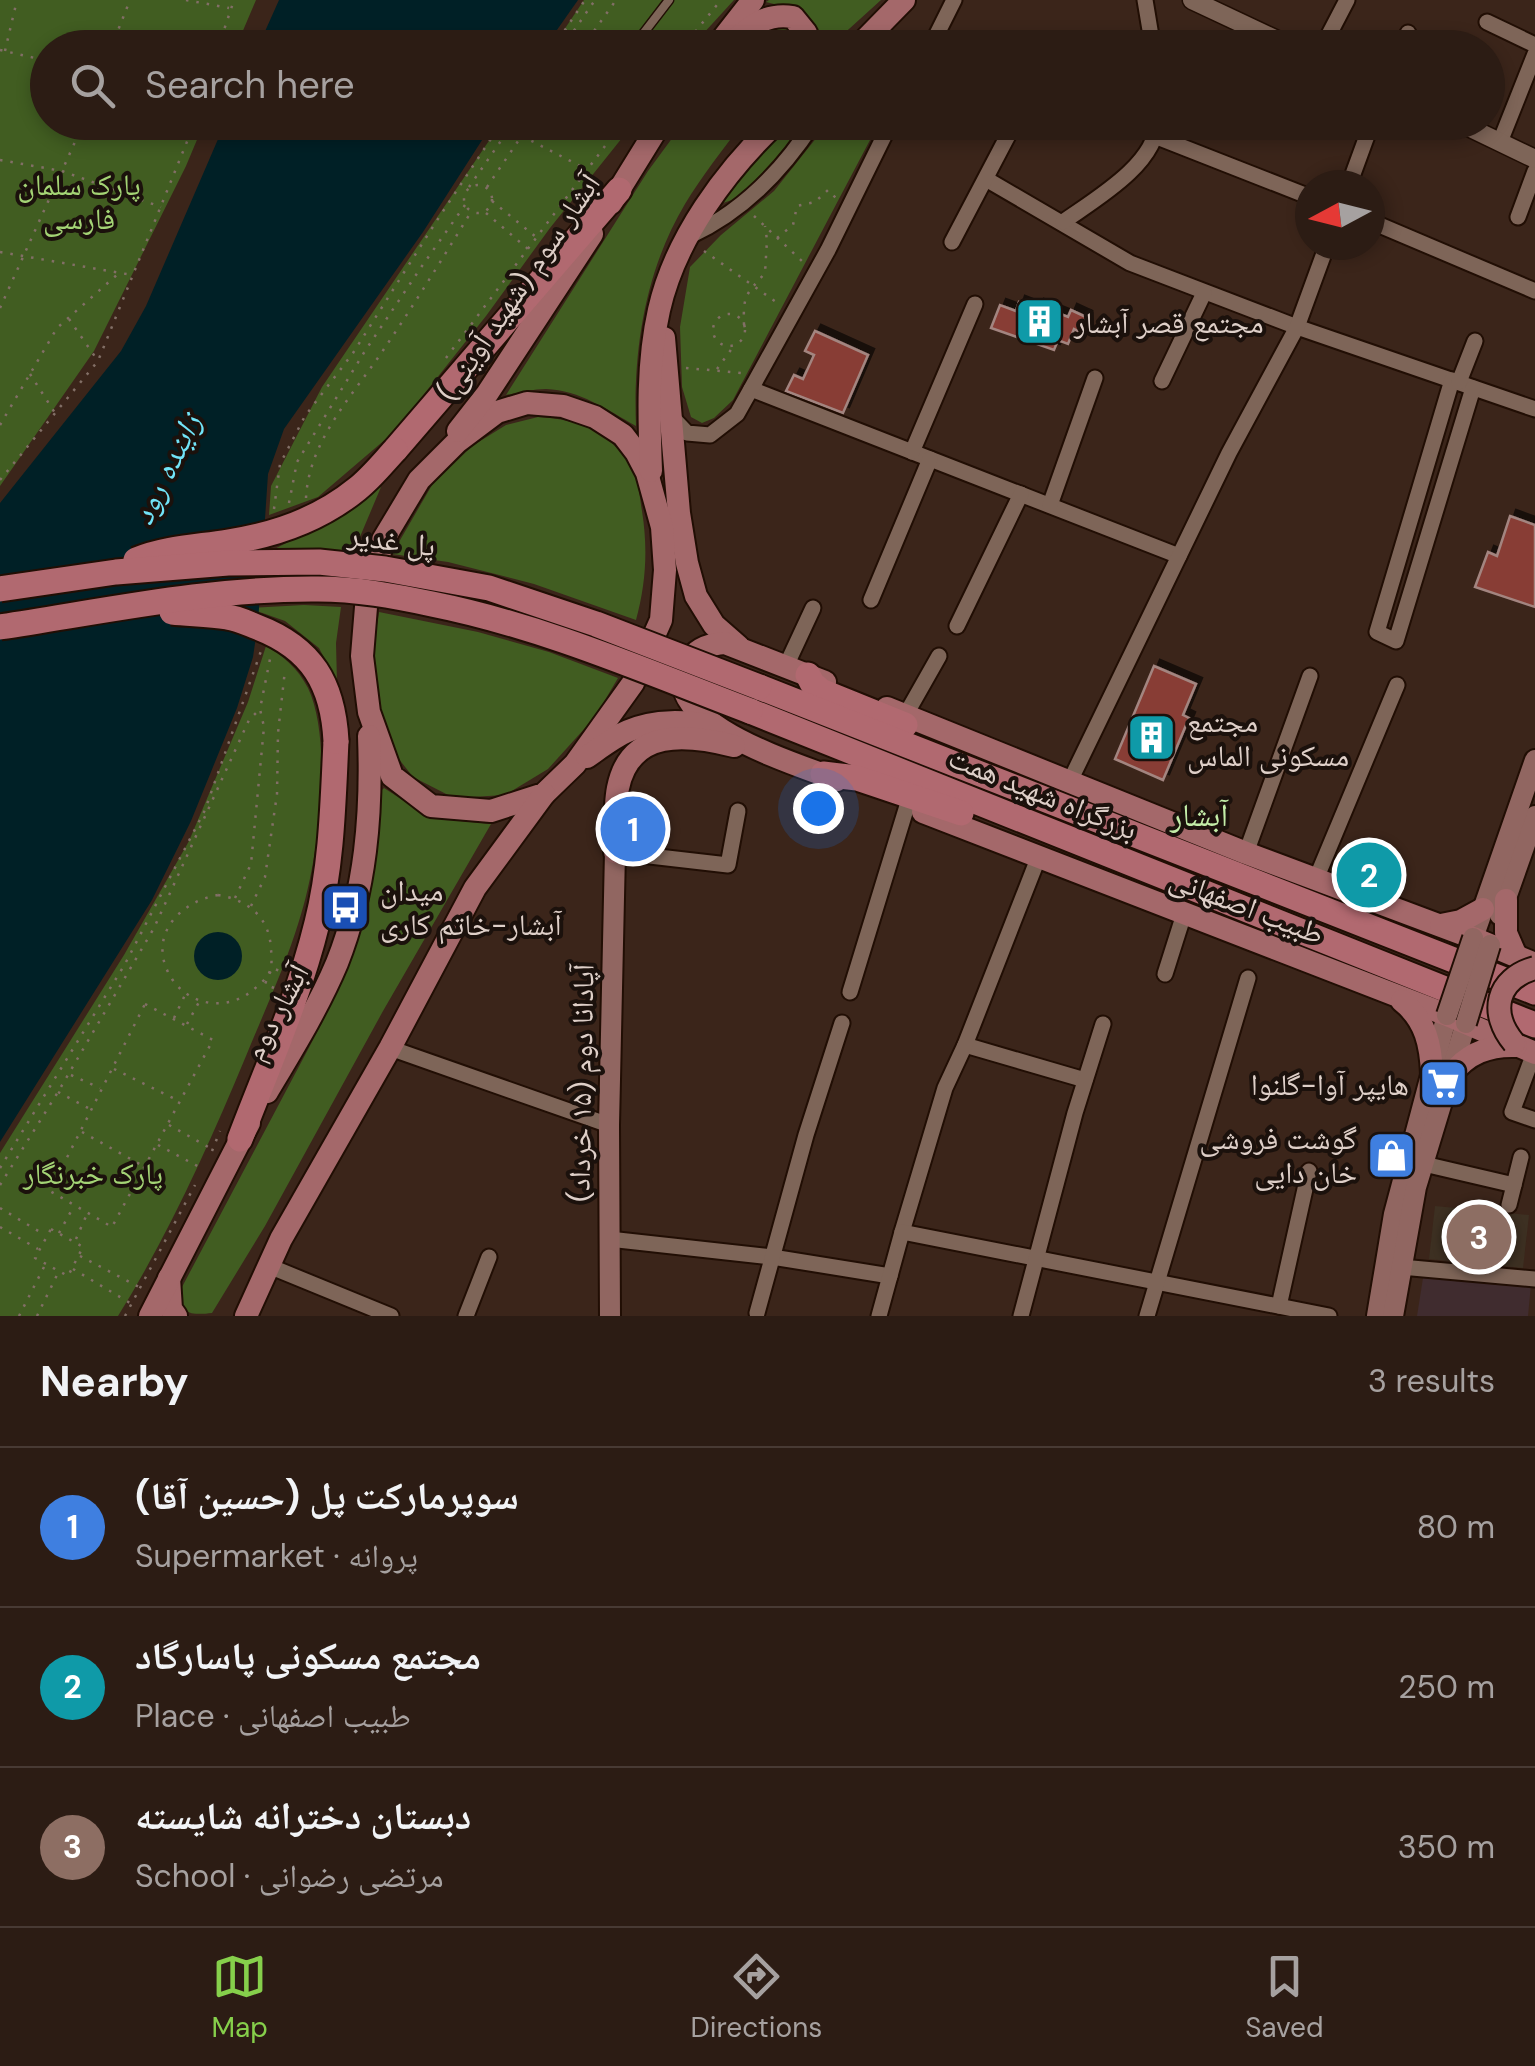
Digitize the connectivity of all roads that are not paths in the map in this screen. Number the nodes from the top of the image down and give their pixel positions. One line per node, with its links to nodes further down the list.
1 (669, 0): 9 (lane)
2 (753, 0): 10 (main road)
3 (904, 0): 13 (main road)
4 (954, 0): 14 (street)
5 (1144, 0): 15 (street)
6 (1192, 0): 16 (street)
7 (1347, 0): 17 (street)
8 (1487, 22): 18 (street)
9 (646, 30)
10 (730, 30)
11 (747, 30): 12 (main road)
12 (804, 30)
13 (876, 30)
14 (939, 30)
15 (1150, 30)
16 (1256, 30)
17 (1331, 30)
18 (1503, 30)
19 (1505, 31): 20 (street)
20 (1535, 46)
21 (1535, 54): 22 (street)
22 (1505, 129)
23 (649, 140): 37 (main road, آبشار سوم (شهید آوینی))
24 (759, 140): 42 (main road)
25 (800, 140): 42 (street)
26 (883, 140): 53 (street)
27 (1006, 140): 36 (street)
28 (1151, 140): 40 (street)
29 (1180, 140): 38 (street)
30 (1365, 140): 34 (street)
31 (1496, 140): 32 (street)
32 (1500, 142): 33 (street)
33 (1535, 159)
34 (1354, 170)
35 (1535, 170): 39 (street)
36 (986, 179): 40 (street); 43 (street)
37 (619, 190): 59 (main road, آبشار سوم (شهید آوینی)); 64 (highway, bridge)
38 (1295, 190)
39 (1518, 217)
40 (1063, 222): 46 (street)
41 (1385, 227): 45 (street)
42 (686, 238): 48 (main road)
43 (952, 242)
44 (1322, 260): 49 (street)
45 (1535, 291)
46 (1204, 293): 49 (street); 52 (street)
47 (975, 304): 57 (street)
48 (659, 308): 56 (main road); 60 (main road)
49 (1297, 327): 54 (street); 63 (street)
50 (1474, 341): 54 (street)
51 (1095, 378): 62 (street)
52 (1162, 381)
53 (755, 382): 56 (street); 57 (street)
54 (1462, 384): 54 (street); 55 (street)
55 (1535, 409)
56 (670, 415): 72 (main road)
57 (912, 452): 58 (street)
58 (930, 459): 61 (street); 66 (street)
59 (419, 480): 60 (main road); 78 (main road)
60 (652, 487): 82 (main road)
61 (1020, 494): 62 (street); 70 (street)
62 (1050, 505): 63 (street)
63 (1179, 556): 85 (street)
64 (116, 572): 65 (highway, پل غدیر, bridge); 77 (highway, پل غدیر, bridge)
65 (5, 586)
66 (872, 600)
67 (122, 608): 69 (highway, پل غدیر, bridge); 71 (highway, bridge); 77 (highway, پل غدیر, bridge); 116 (highway, bridge)
68 (813, 608): 74 (street)
69 (0, 626)
70 (956, 626)
71 (0, 639)
72 (738, 646): 74 (main road, طبیب اصفهانی); 80 (main road)
73 (939, 656): 79 (street)
74 (797, 671): 79 (main road, طبیب اصفهانی); 87 (highway)
75 (1310, 676): 93 (street)
76 (1398, 685): 95 (street)
77 (754, 699): 87 (highway, بزرگراه شهید همت); 91 (highway, بزرگراه شهید همت)
78 (369, 712): 86 (main road); 116 (main road, آبشار دوم)
79 (905, 716): 85 (main road, طبیب اصفهانی)
80 (715, 726): 81 (main road, طبیب اصفهانی); 82 (main road)
81 (775, 756): 84 (main road, طبیب اصفهانی); 92 (main road)
82 (575, 764): 86 (main road); 92 (main road)
83 (1533, 772): 96 (main road)
84 (823, 774): 88 (main road, طبیب اصفهانی); 91 (highway)
85 (1070, 782): 93 (main road, طبیب اصفهانی)
86 (544, 794): 111 (main road)
87 (1050, 800): 104 (highway, بزرگراه شهید همت)
88 (907, 806): 94 (main road, طبیب اصفهانی); 103 (street)
89 (738, 811): 92 (street)
90 (1535, 816): 96 (main road)
91 (1030, 824): 109 (highway, بزرگراه شهید همت)
92 (615, 852): 115 (main road, آپادانا دوم (۱۵ خرداد))
93 (1246, 853): 95 (main road, طبیب اصفهانی)
94 (1038, 856): 97 (main road, طبیب اصفهانی); 110 (street)
95 (1316, 879): 98 (main road, طبیب اصفهانی)
96 (1494, 904): 98 (main road); 99 (main road); 100 (main road)
97 (1184, 914): 101 (street); 105 (main road, طبیب اصفهانی)
98 (1440, 926): 99 (main road, طبیب اصفهانی)
99 (1481, 942): 100 (main road, طبیب اصفهانی); 106 (main road, bridge)
100 (1529, 963): 109 (main road, bridge)
101 (1166, 974)
102 (1248, 978): 133 (street)
103 (850, 992)
104 (1535, 992)
105 (1395, 996): 106 (main road, طبیب اصفهانی); 112 (main road)
106 (1456, 1019): 109 (main road, طبیب اصفهانی); 112 (main road)
107 (842, 1023): 126 (street)
108 (1103, 1024): 113 (street)
109 (1528, 1044): 112 (main road); 114 (street)
110 (965, 1045): 113 (street); 122 (street)
111 (390, 1048): 115 (street); 123 (main road)
112 (1441, 1075): 118 (main road); 147 (main road)
113 (1085, 1080): 127 (street)
114 (1535, 1120)
115 (609, 1125): 124 (main road, آپادانا دوم (۱۵ خرداد))
116 (232, 1129): 130 (main road, آبشار دوم)
117 (1520, 1157): 120 (street)
118 (1424, 1164): 120 (street); 129 (main road)
119 (1309, 1171): 134 (street)
120 (1514, 1184): 121 (street)
121 (1510, 1205)
122 (902, 1232): 127 (street); 131 (street)
123 (281, 1239): 128 (main road); 138 (main road)
124 (609, 1239): 126 (street); 142 (main road, آپادانا دوم (۱۵ خرداد))
125 (489, 1257): 141 (street)
126 (772, 1257): 131 (street); 136 (street)
127 (1037, 1258): 133 (street); 144 (street)
128 (268, 1266): 139 (main road); 140 (street)
129 (1402, 1267): 132 (street); 148 (main road)
130 (169, 1275): 135 (main road, آبشار دوم); 137 (main road)
131 (890, 1276): 143 (street)
132 (1535, 1278)
133 (1158, 1283): 134 (street); 145 (street)
134 (1272, 1308): 146 (street)
135 (141, 1310)
136 (757, 1313)
137 (176, 1316)
138 (227, 1316)
139 (246, 1316)
140 (391, 1316)
141 (466, 1316)
142 (610, 1316)
143 (880, 1316)
144 (1021, 1316)
145 (1147, 1316)
146 (1328, 1316)
147 (1377, 1316)
148 (1393, 1316)

